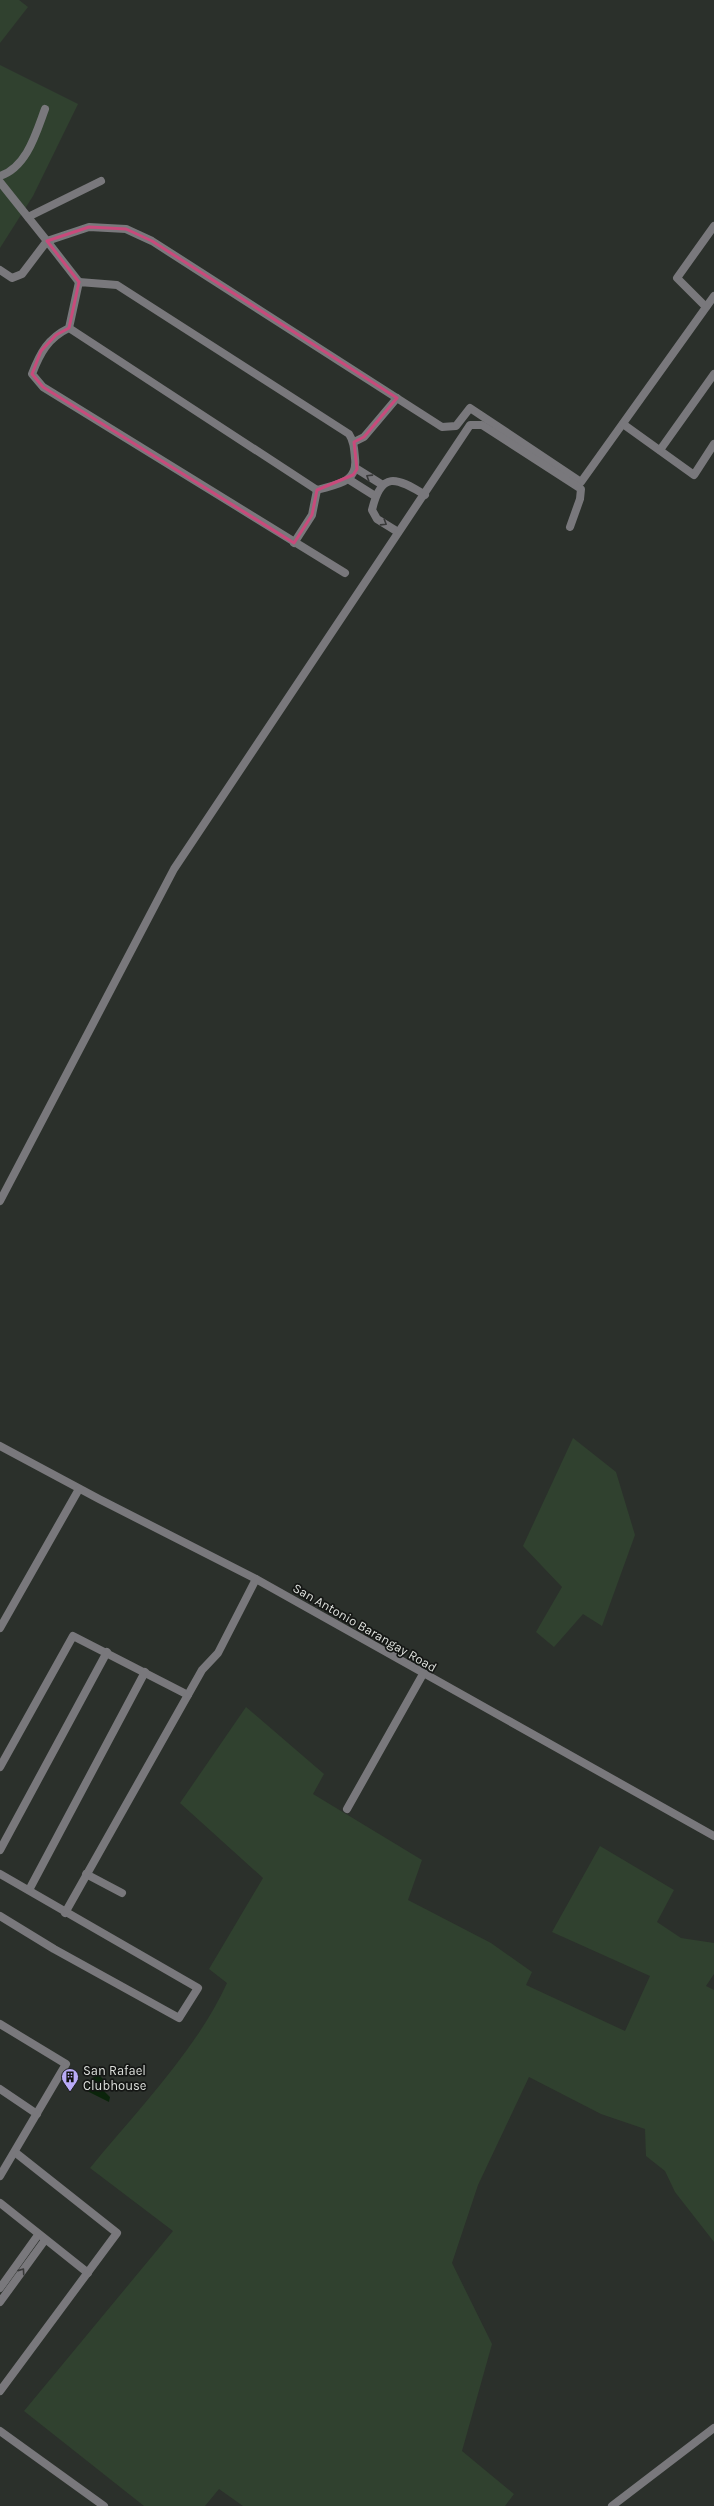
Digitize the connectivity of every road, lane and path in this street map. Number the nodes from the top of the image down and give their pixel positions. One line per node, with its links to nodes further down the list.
1 (45, 109): 2 (street)
2 (0, 176)
3 (101, 181): 5 (street)
4 (0, 182): 5 (street)
5 (28, 217): 7 (street)
6 (714, 226): 11 (street)
7 (47, 241): 8 (street); 9 (street); 14 (street)
8 (0, 270)
9 (79, 282): 12 (street); 16 (street)
10 (714, 296): 11 (street)
11 (706, 307): 15 (street)
12 (69, 328): 22 (street); 27 (street)
13 (714, 374): 18 (street)
14 (397, 398): 15 (street); 16 (street)
15 (623, 424): 18 (street)
16 (354, 442): 19 (street)
17 (714, 444): 18 (street)
18 (660, 450)
19 (356, 469): 20 (street); 21 (street, one-way to 19)
20 (348, 479): 22 (street); 24 (street)
21 (381, 484): 23 (street); 24 (street)
22 (317, 490): 27 (street)
23 (425, 495): 25 (street); 26 (street)
24 (375, 496): 26 (street, one-way to 26)
25 (570, 527)
26 (398, 532): 29 (street)
27 (294, 543): 28 (street)
28 (345, 573)
29 (0, 1201)
30 (0, 1446): 31 (street, San Antonio Barangay Road)
31 (79, 1489): 32 (street, San Antonio Barangay Road); 33 (street)
32 (256, 1579): 36 (street, San Antonio Barangay Road); 37 (street)
33 (0, 1628)
34 (107, 1652): 35 (street); 38 (street); 41 (street)
35 (145, 1672): 37 (street); 44 (street)
36 (423, 1674): 39 (street); 40 (street, San Antonio Barangay Road)
37 (188, 1695): 43 (street)
38 (0, 1767)
39 (347, 1809)
40 (714, 1836)
41 (1, 1844)
42 (0, 1874): 44 (street)
43 (86, 1874): 45 (street); 46 (street)
44 (29, 1890): 46 (street)
45 (122, 1893)
46 (65, 1913): 47 (street)
47 (0, 1916)
48 (0, 2024): 50 (street)
49 (0, 2089): 50 (street)
50 (37, 2114): 51 (street)
51 (16, 2153): 52 (street); 55 (street)
52 (0, 2176)
53 (0, 2203): 54 (street)
54 (41, 2237): 55 (street); 56 (street); 57 (street, one-way to 54)
55 (88, 2273): 58 (street)
56 (0, 2288)
57 (0, 2302)
58 (0, 2391)
59 (714, 2428): 62 (street)
60 (0, 2431): 61 (street)
61 (104, 2506)
62 (612, 2506)

